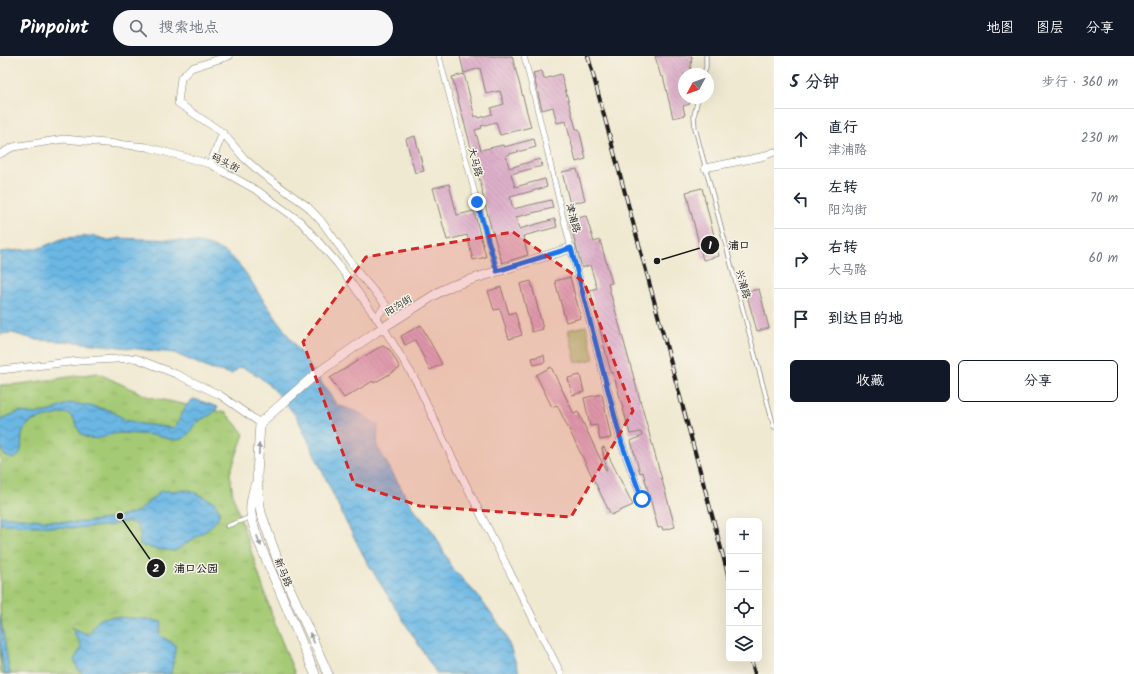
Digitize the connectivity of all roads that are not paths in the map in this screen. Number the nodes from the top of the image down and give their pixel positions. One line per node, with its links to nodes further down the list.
1 (229, 56): 7 (street)
2 (439, 56): 13 (street, 大马路)
3 (524, 56): 12 (street, 津浦路)
4 (706, 56): 5 (lane)
5 (706, 68)
6 (697, 104): 11 (lane, 兴浦路)
7 (223, 133): 10 (street); 14 (street)
8 (774, 152): 11 (street)
9 (0, 154): 10 (street, 码头街)
10 (210, 164): 14 (street, 码头街)
11 (705, 168): 18 (lane, 兴浦路)
12 (571, 248): 13 (street, 阳沟街); 20 (street, 津浦路)
13 (497, 271): 15 (street, 阳沟街)
14 (376, 318): 15 (street, 码头街)
15 (383, 327): 17 (street, 阳沟街); 26 (street, 码头街)
16 (0, 370): 17 (street)
17 (260, 423): 19 (street, 新马路, one-way to 17)
18 (774, 427)
19 (258, 476): 21 (street, 新马路); 22 (street, 新马路)
20 (642, 499)
21 (261, 513): 22 (lane); 25 (street, 新马路, one-way to 21)
22 (250, 517): 23 (lane); 24 (street, 新马路, one-way to 24)
23 (227, 526)
24 (315, 674)
25 (328, 674)
26 (561, 674)

